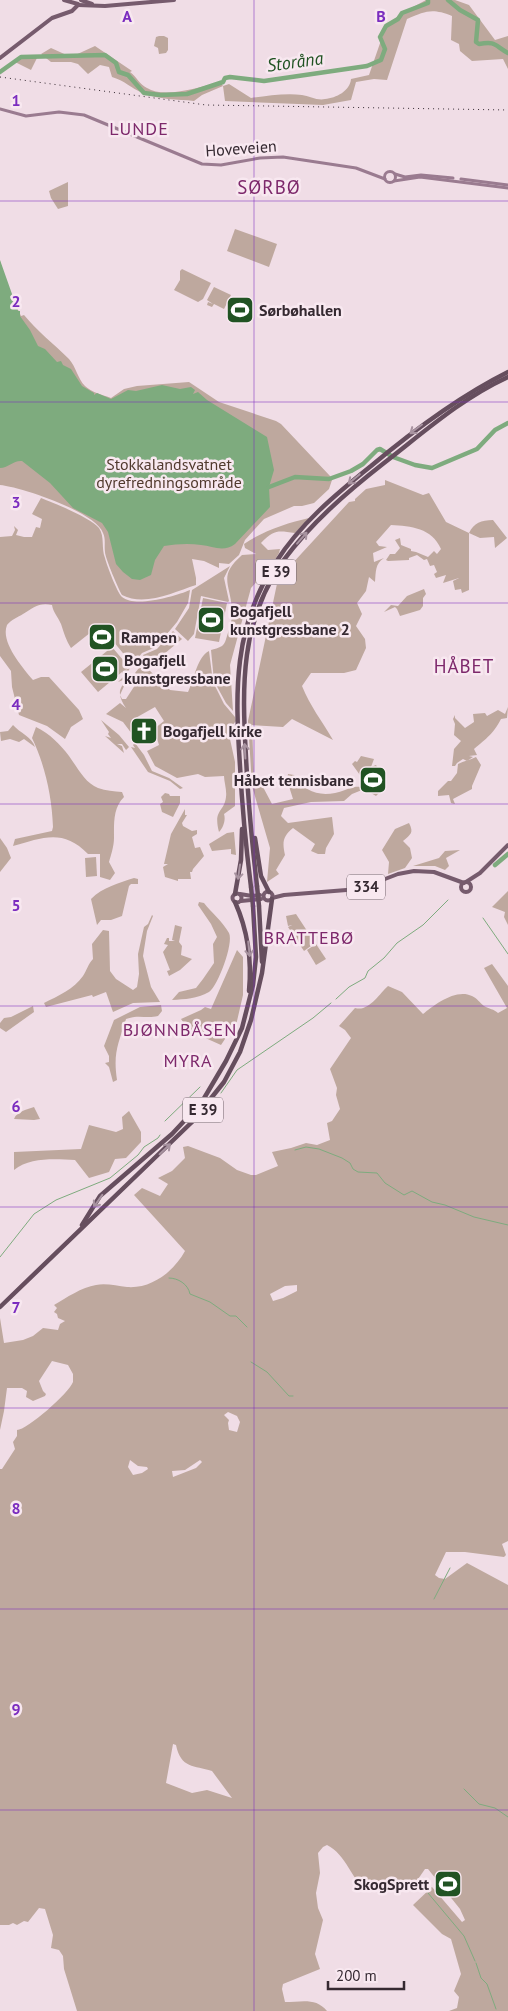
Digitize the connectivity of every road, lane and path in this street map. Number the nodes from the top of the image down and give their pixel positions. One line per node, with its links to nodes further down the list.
1 (64, 0): 4 (main road)
2 (159, 0): 4 (main road)
3 (174, 0): 4 (main road)
4 (77, 2): 5 (main road)
5 (0, 58)
6 (0, 109): 8 (main road, Hoveveien)
7 (387, 172): 8 (main road, Hoveveien); 9 (main road); 10 (main road)
8 (373, 174): 10 (main road, Hoveveien)
9 (395, 174): 11 (main road); 12 (main road)
10 (385, 179): 11 (main road)
11 (394, 181): 12 (main road)
12 (508, 186)
13 (508, 372): 15 (highway, E 39)
14 (508, 377): 15 (highway, E 39)
15 (464, 399): 16 (highway, E 39, one-way to 16); 17 (highway, E 39, one-way to 15)
16 (241, 788): 25 (highway, E 39, one-way to 25); 31 (highway, E 39, bridge)
17 (248, 804): 24 (highway, E 39); 30 (highway, E 39, bridge)
18 (508, 845): 19 (main road)
19 (480, 873): 21 (main road); 22 (main road)
20 (445, 875): 21 (main road, 334); 23 (main road, 334); 26 (main road, 334)
21 (465, 882): 22 (main road); 23 (main road)
22 (470, 887): 23 (main road)
23 (461, 888)
24 (268, 893): 25 (main road, 334); 26 (main road, 334); 27 (main road); 28 (main road)
25 (238, 894): 29 (main road); 29 (main road)
26 (284, 895): 27 (main road, 334)
27 (272, 899): 28 (main road, 334); 30 (highway, E 39)
28 (266, 900): 29 (main road, 334)
29 (238, 902): 31 (highway, E 39, one-way to 31)
30 (259, 983): 32 (highway, E 39, one-way to 30)
31 (248, 1009): 32 (highway, E 39, one-way to 32)
32 (77, 1232): 33 (highway, E 39)
33 (0, 1307)

